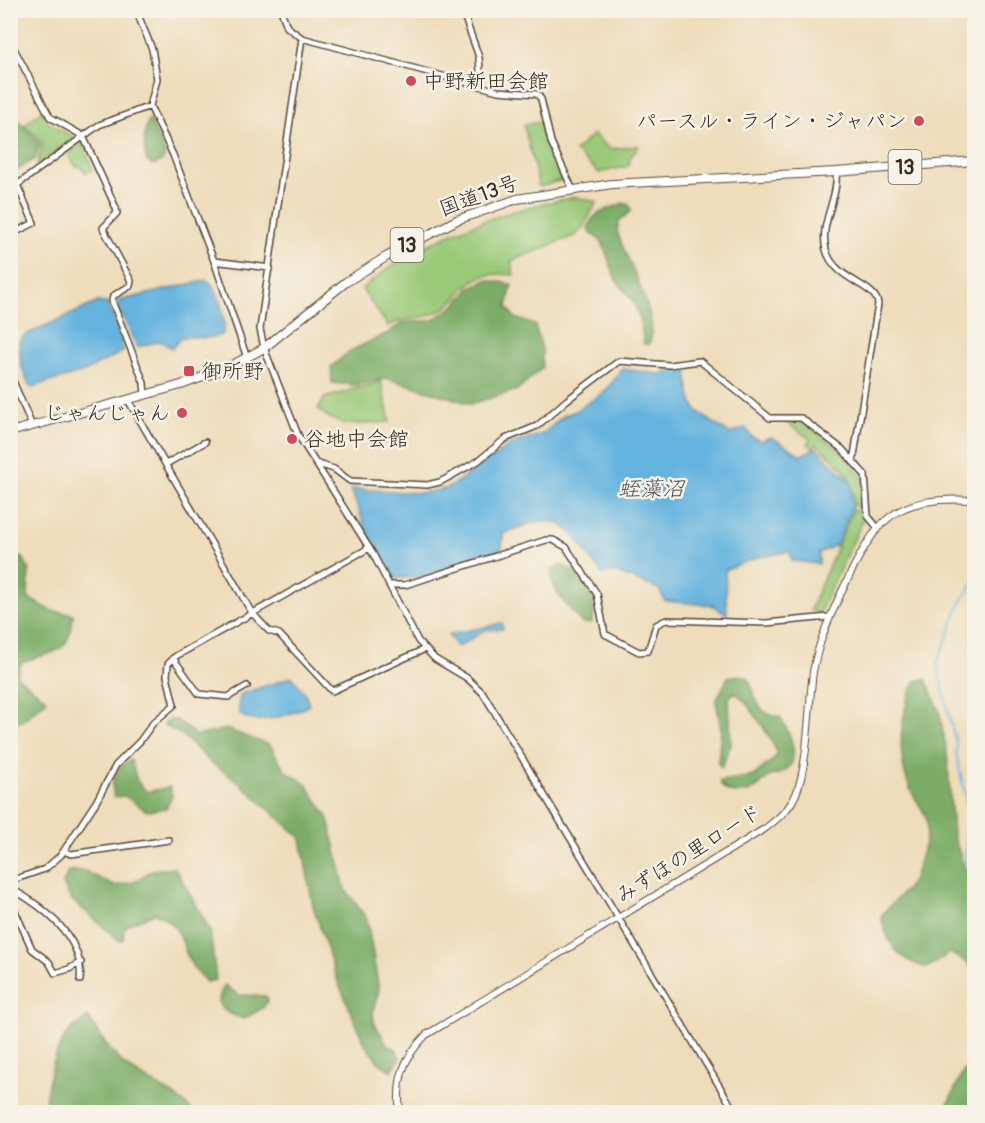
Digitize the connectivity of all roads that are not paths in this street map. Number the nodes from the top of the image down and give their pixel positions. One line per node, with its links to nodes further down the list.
1 (136, 10): 7 (street)
2 (281, 10): 4 (street)
3 (462, 10): 6 (street)
4 (302, 38): 6 (street); 14 (street)
5 (10, 42): 8 (street)
6 (481, 85): 11 (street)
7 (150, 106): 8 (street); 13 (street)
8 (83, 136): 12 (street); 18 (street)
9 (975, 161): 10 (highway, 国道13号 / 13)
10 (836, 172): 11 (highway, 国道13号 / 13); 23 (street)
11 (572, 188): 15 (highway, 国道13号 / 13)
12 (10, 235)
13 (214, 261): 14 (street); 16 (street)
14 (270, 268): 15 (street)
15 (264, 348): 16 (highway, 国道13号 / 13); 24 (street)
16 (247, 358): 18 (highway, 国道13号 / 13)
17 (10, 374): 20 (street)
18 (145, 395): 19 (highway, 国道13号 / 13)
19 (128, 400): 20 (highway, 国道13号 / 13); 25 (street)
20 (32, 426): 21 (highway, 国道13号 / 13)
21 (10, 432)
22 (205, 442): 25 (street)
23 (853, 462): 24 (street); 27 (street)
24 (315, 463): 28 (street)
25 (165, 464): 30 (street)
26 (975, 500): 27 (street, みずほの里ロード)
27 (877, 527): 31 (street, みずほの里ロード)
28 (369, 548): 29 (street); 30 (street)
29 (389, 585): 31 (street); 32 (street)
30 (252, 613): 32 (street); 33 (street)
31 (829, 617): 40 (street, みずほの里ロード)
32 (425, 649): 40 (street)
33 (173, 658): 34 (street); 36 (street)
34 (247, 686)
35 (169, 840): 36 (street)
36 (64, 851): 37 (street)
37 (10, 880)
38 (10, 888): 41 (street)
39 (10, 900): 41 (street)
40 (618, 917): 43 (street, みずほの里ロード); 44 (street)
41 (81, 962): 42 (street)
42 (80, 980)
43 (400, 1113)
44 (735, 1113)

